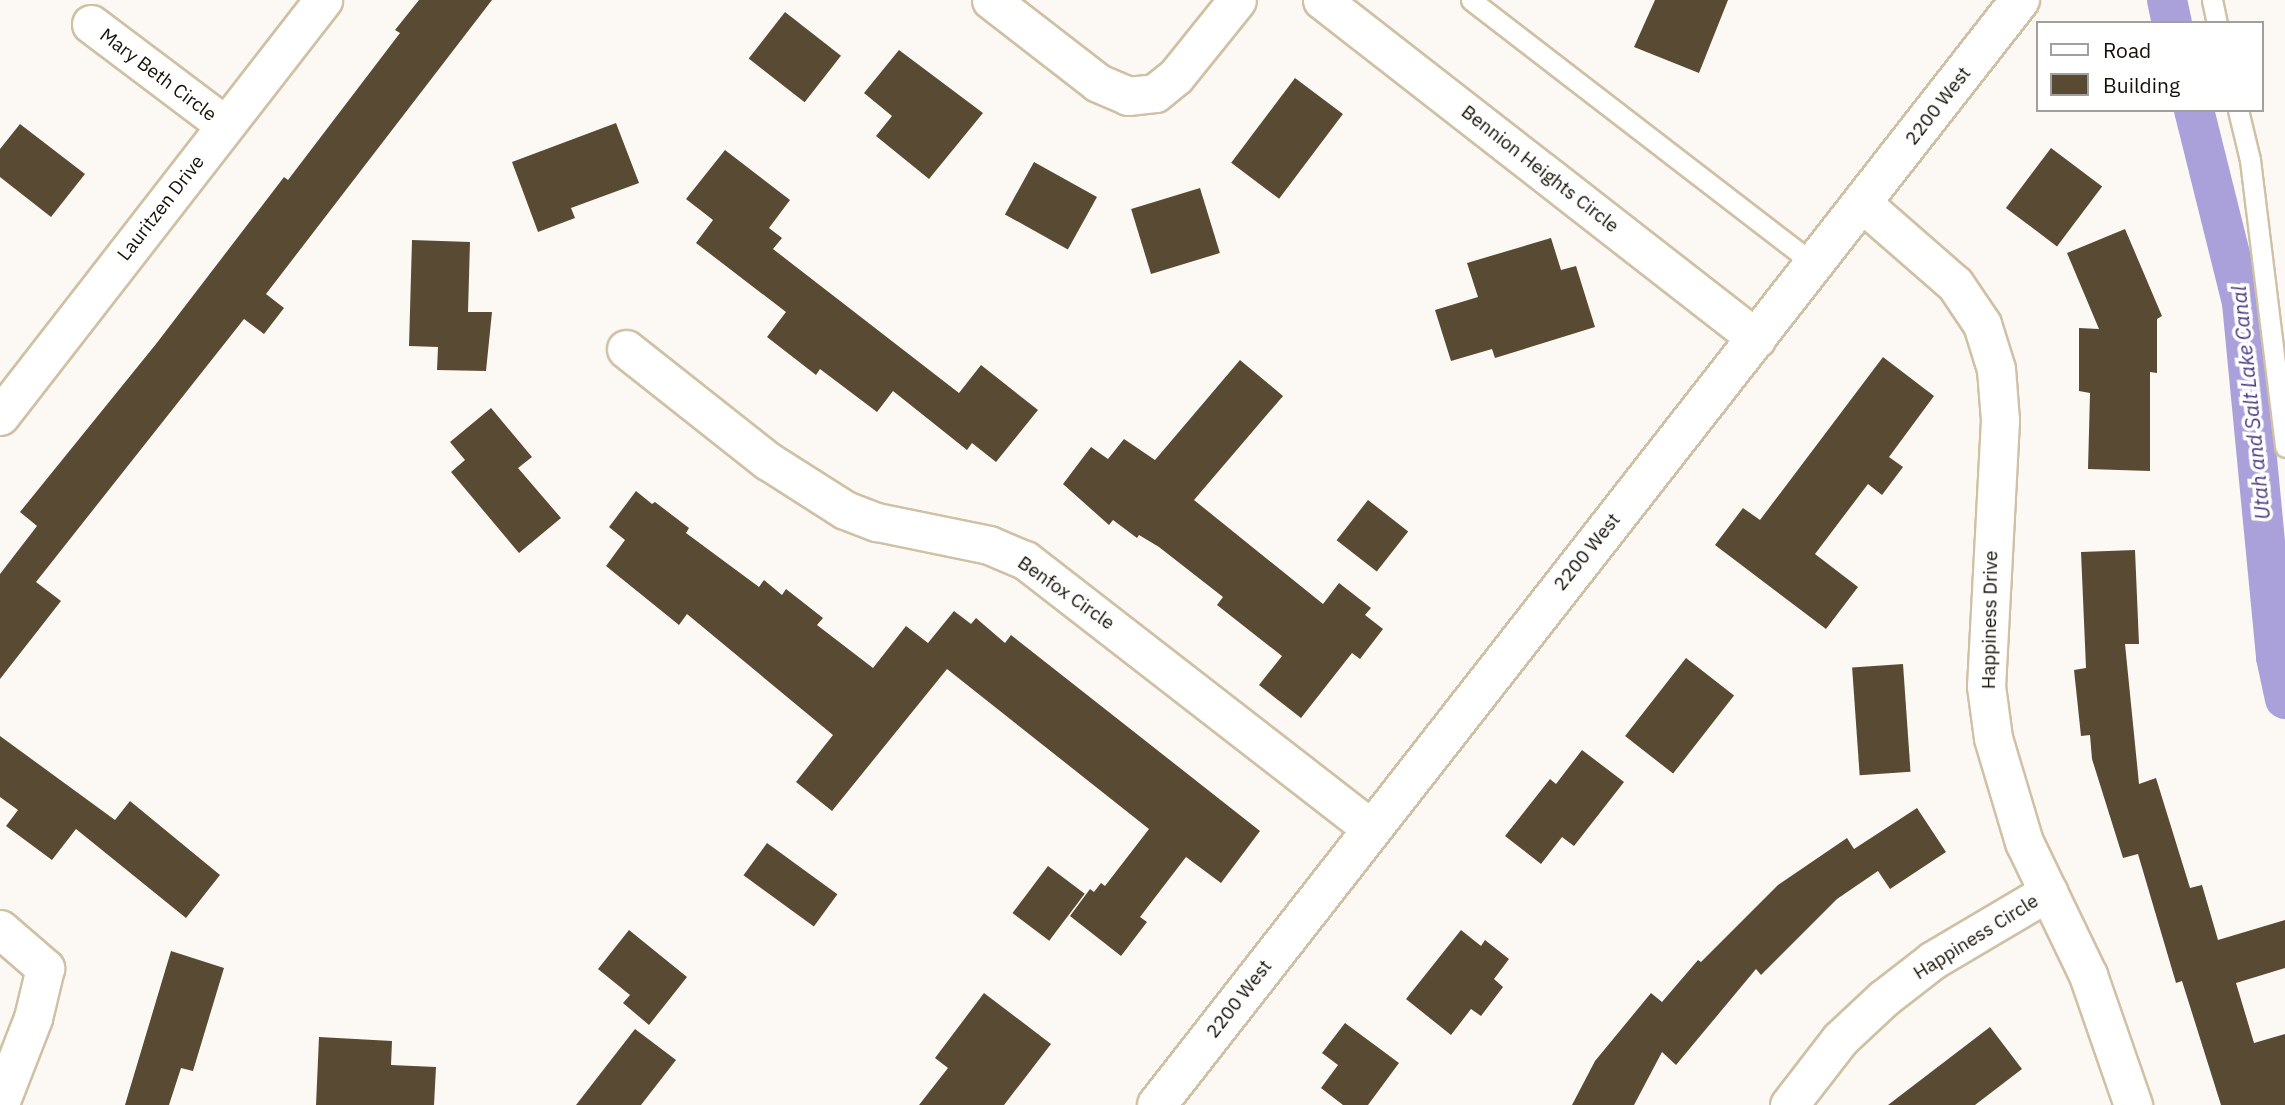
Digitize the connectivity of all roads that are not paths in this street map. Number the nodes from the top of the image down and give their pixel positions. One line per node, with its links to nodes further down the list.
1 (323, 0): 11 (street, Lauritzen Drive)
2 (991, 0): 3 (street)
3 (1237, 0)
4 (1322, 0): 14 (street, Bennion Heights Circle)
5 (1471, 0): 13 (lane)
6 (2020, 0): 12 (street, 2200 West)
7 (2212, 0): 8 (lane)
8 (2217, 21)
9 (91, 24): 11 (street, Mary Beth Circle)
10 (2238, 112): 17 (lane)
11 (225, 125): 16 (street, Lauritzen Drive)
12 (1862, 203): 13 (street, 2200 West); 19 (street, Happiness Drive)
13 (1815, 265): 14 (street, 2200 West)
14 (1758, 339): 18 (street, 2200 West)
15 (626, 349): 18 (street, Benfox Circle)
16 (0, 416)
17 (2285, 447)
18 (1371, 828): 22 (street, 2200 West)
19 (2048, 892): 23 (street, Happiness Circle); 24 (street, Happiness Drive)
20 (0, 929): 21 (street)
21 (0, 1104)
22 (1157, 1105)
23 (1789, 1105)
24 (2133, 1105)

